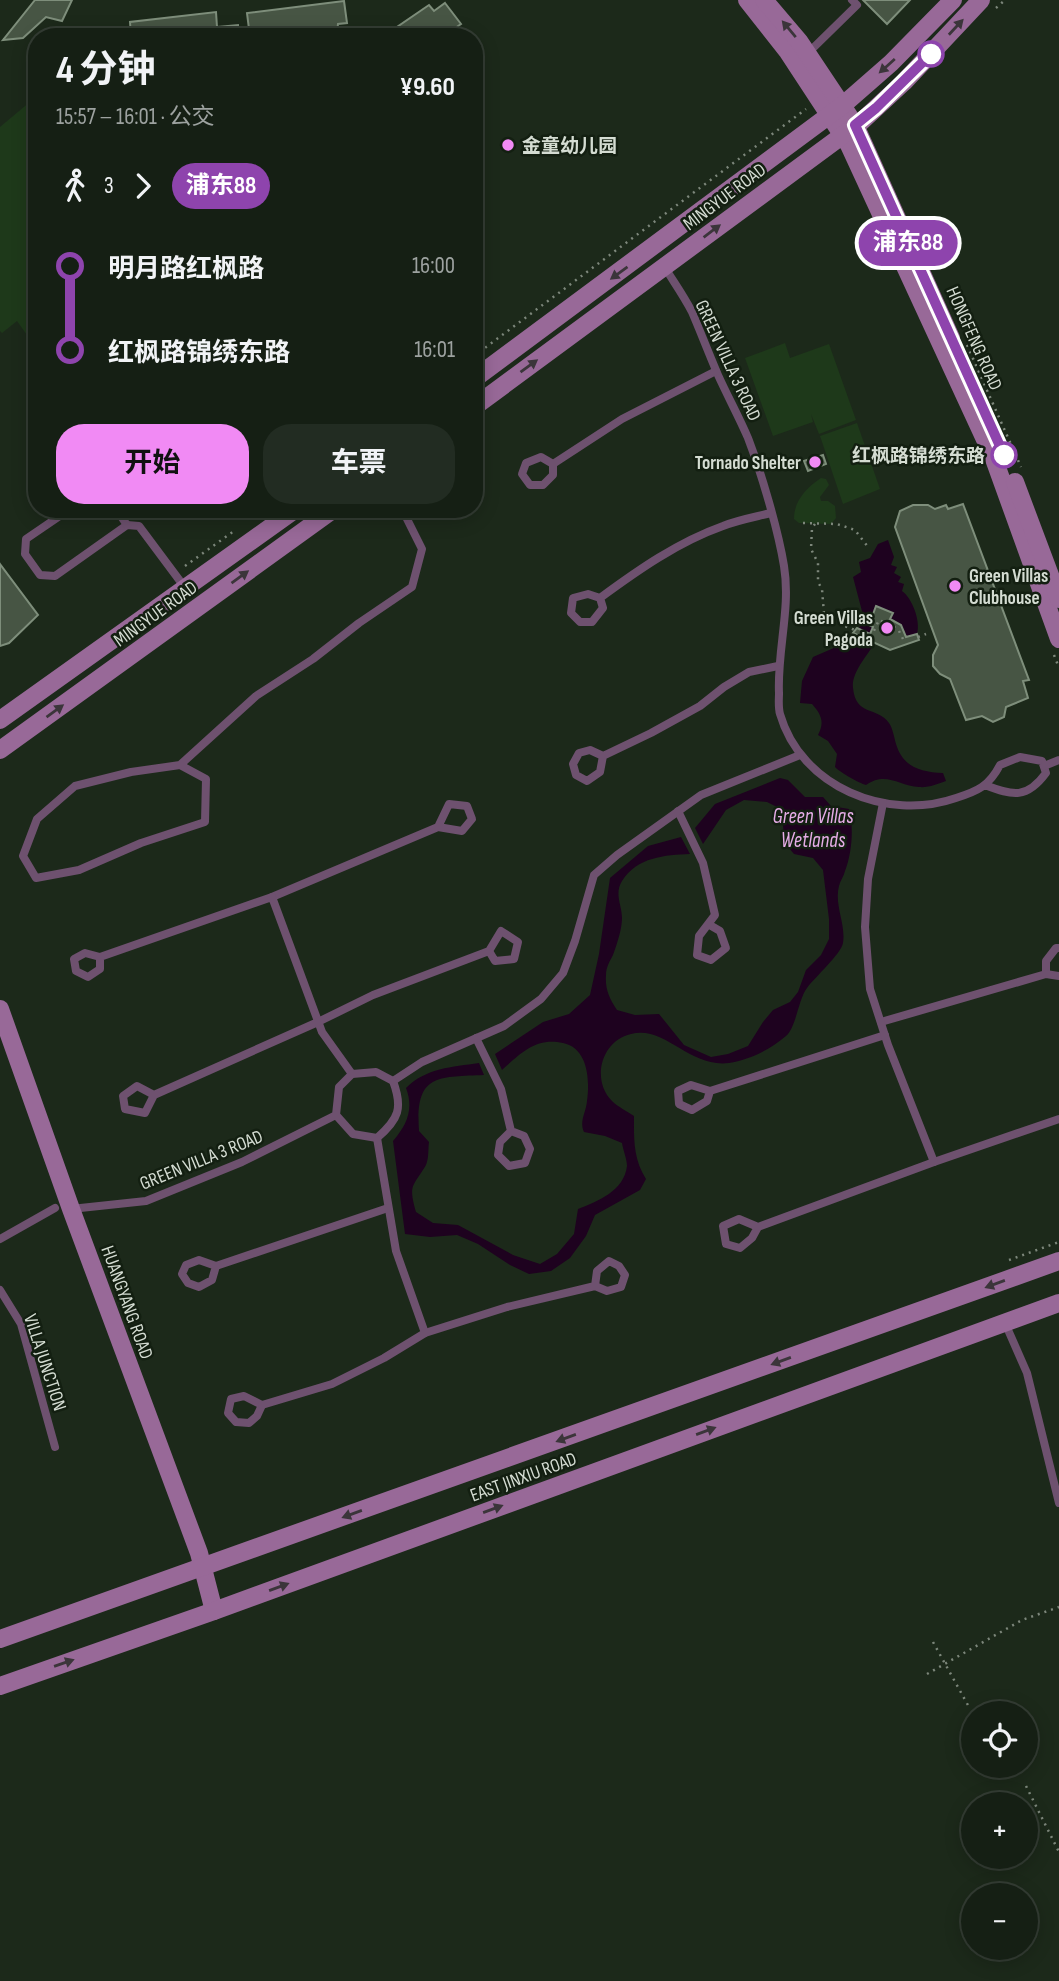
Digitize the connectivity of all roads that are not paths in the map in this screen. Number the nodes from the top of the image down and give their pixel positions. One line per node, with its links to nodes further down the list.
1 (747, 0): 7 (street, HONGFENG ROAD)
2 (764, 0): 6 (street, HONGFENG ROAD, one-way to 2)
3 (852, 0): 6 (lane)
4 (953, 0): 7 (street, MINGYUE ROAD, one-way to 7)
5 (981, 0): 8 (street, MINGYUE ROAD, one-way to 5)
6 (807, 54): 7 (street, HONGFENG ROAD)
7 (837, 110): 8 (street, HONGFENG ROAD); 11 (street, MINGYUE ROAD, one-way to 11)
8 (849, 130): 9 (street, MINGYUE ROAD, one-way to 8); 23 (street, HONGFENG ROAD)
9 (664, 267): 10 (lane, GREEN VILLA 3 ROAD); 12 (street, MINGYUE ROAD, one-way to 9)
10 (716, 371): 13 (lane); 14 (lane, GREEN VILLA 3 ROAD)
11 (483, 372)
12 (483, 400)
13 (553, 464)
14 (771, 513): 22 (lane); 25 (lane, GREEN VILLA 3 ROAD)
15 (57, 518): 20 (lane)
16 (122, 518): 20 (lane)
17 (284, 518): 21 (street, MINGYUE ROAD)
18 (322, 518): 27 (street, MINGYUE ROAD, one-way to 18)
19 (406, 518): 31 (lane)
20 (127, 525): 21 (lane)
21 (186, 589): 26 (street, MINGYUE ROAD)
22 (600, 597)
23 (1055, 598): 24 (street, HONGFENG ROAD)
24 (1059, 639)
25 (778, 666): 28 (lane, GREEN VILLA 3 ROAD); 29 (lane)
26 (0, 720)
27 (0, 750)
28 (800, 755): 34 (lane, GREEN VILLA 3 ROAD); 35 (lane)
29 (603, 756)
30 (1059, 760): 32 (lane)
31 (180, 765): 31 (lane)
32 (1044, 766): 33 (lane, GREEN VILLA 3 ROAD); 33 (lane)
33 (985, 785): 34 (lane, GREEN VILLA 3 ROAD)
34 (883, 803): 46 (lane)
35 (678, 811): 38 (lane); 48 (lane)
36 (438, 827): 37 (lane)
37 (272, 897): 41 (lane); 45 (lane)
38 (708, 924): 38 (lane)
39 (1059, 948): 42 (lane)
40 (489, 951): 45 (lane)
41 (100, 957)
42 (1046, 974): 43 (lane); 46 (lane)
43 (1059, 976)
44 (0, 1010): 58 (street, HUANGYANG ROAD)
45 (318, 1022): 49 (lane); 52 (lane)
46 (881, 1022): 47 (lane)
47 (885, 1035): 51 (lane); 57 (lane)
48 (476, 1038): 50 (lane); 55 (lane)
49 (352, 1074): 50 (lane); 53 (lane)
50 (393, 1081): 56 (lane)
51 (710, 1091)
52 (154, 1095)
53 (336, 1115): 56 (lane); 58 (lane, GREEN VILLA 3 ROAD)
54 (1059, 1119): 57 (lane)
55 (511, 1131): 55 (lane)
56 (377, 1138): 59 (lane)
57 (934, 1162): 60 (lane)
58 (63, 1208): 61 (lane); 72 (street, HUANGYANG ROAD)
59 (388, 1208): 63 (lane); 68 (lane)
60 (758, 1227)
61 (0, 1239)
62 (1059, 1261): 72 (street, EAST JINXIU ROAD, one-way to 72)
63 (216, 1266)
64 (595, 1286): 68 (lane)
65 (0, 1290): 70 (lane, VILLA JUNCTION)
66 (1059, 1303): 67 (street, EAST JINXIU ROAD)
67 (1005, 1323): 71 (lane); 73 (street, EAST JINXIU ROAD, one-way to 67)
68 (425, 1333): 69 (lane)
69 (262, 1405)
70 (55, 1447)
71 (1059, 1503)
72 (204, 1568): 73 (street, HUANGYANG ROAD); 74 (street, EAST JINXIU ROAD)
73 (214, 1611): 75 (street, EAST JINXIU ROAD, one-way to 73)
74 (0, 1639)
75 (0, 1686)

